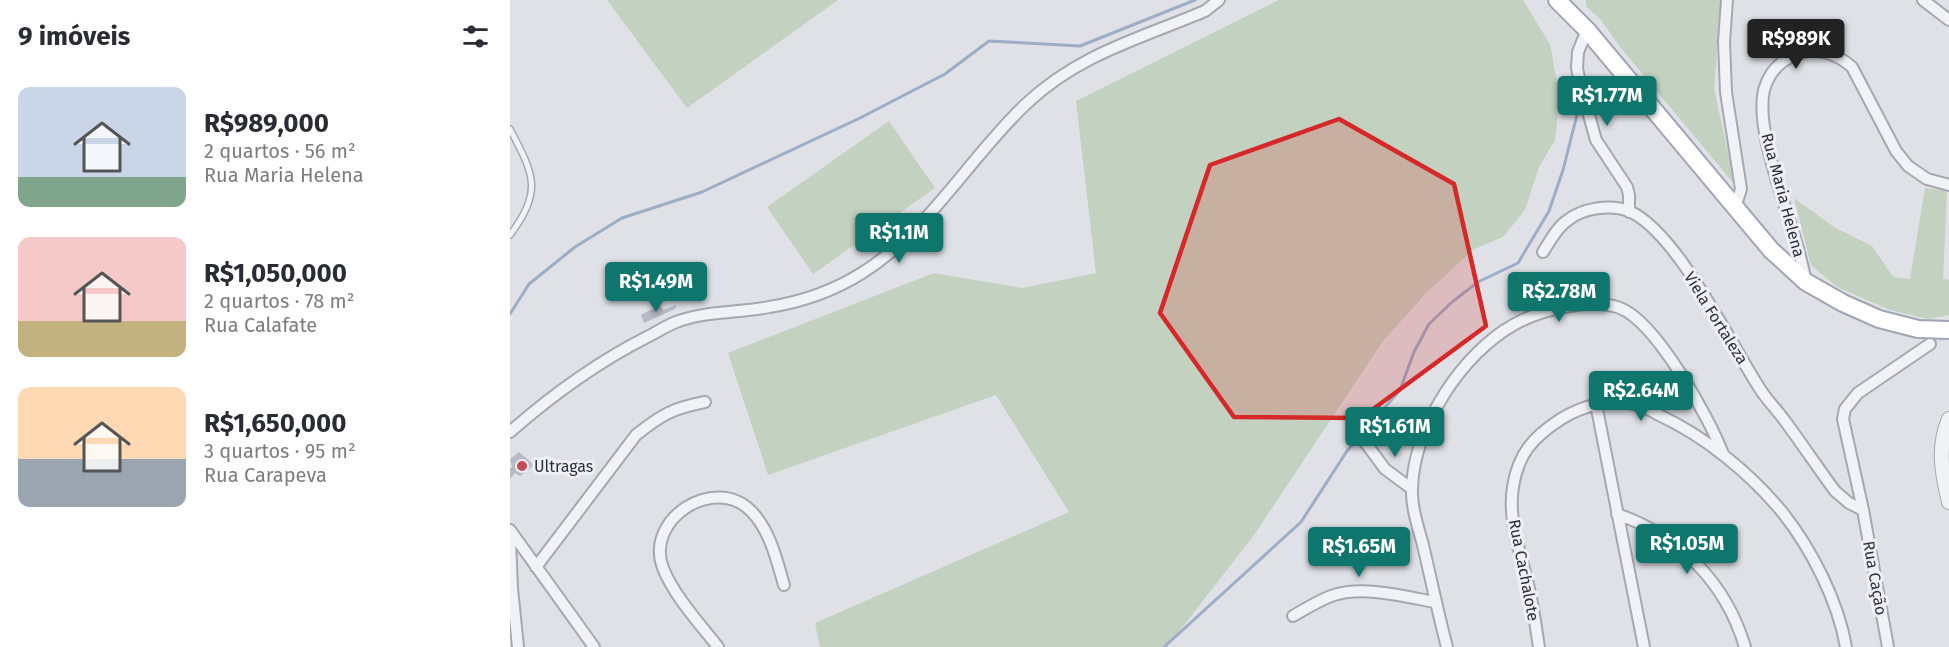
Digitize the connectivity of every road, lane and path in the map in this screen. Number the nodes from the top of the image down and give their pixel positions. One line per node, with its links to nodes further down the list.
1 (1219, 0): 19 (street)
2 (1557, 0): 6 (main road)
3 (1728, 0): 9 (street)
4 (1923, 0): 5 (street)
5 (1949, 21)
6 (1587, 30): 9 (main road); 10 (street)
7 (510, 129): 11 (lane)
8 (1949, 184): 13 (street, Rua Maria Helena)
9 (1735, 208): 13 (main road)
10 (1629, 212): 12 (street); 24 (street, Viela Fortaleza)
11 (510, 235)
12 (1543, 252)
13 (1806, 282): 14 (main road)
14 (1949, 330)
15 (1930, 344): 24 (street, Rua Cação)
16 (705, 402): 28 (street)
17 (1596, 404): 21 (street, Rua Cachalote); 25 (street); 32 (street, Rua Cachalote)
18 (1949, 419): 23 (street)
19 (510, 432)
20 (1365, 442): 22 (street)
21 (1724, 456): 22 (street); 41 (street, Rua Cachalote)
22 (1412, 489): 30 (street)
23 (1949, 502)
24 (1863, 510): 42 (street, Rua Cação)
25 (1617, 514): 39 (street); 40 (street)
26 (510, 530): 28 (street)
27 (510, 541): 33 (street)
28 (536, 567): 34 (street)
29 (784, 585): 35 (street)
30 (1434, 602): 31 (street); 36 (street)
31 (1293, 616)
32 (1536, 631): 37 (street); 38 (street, Rua Cachalote)
33 (518, 647)
34 (594, 647)
35 (718, 647)
36 (1447, 647)
37 (1532, 647)
38 (1539, 647)
39 (1644, 647)
40 (1745, 647)
41 (1846, 647)
42 (1888, 647)

